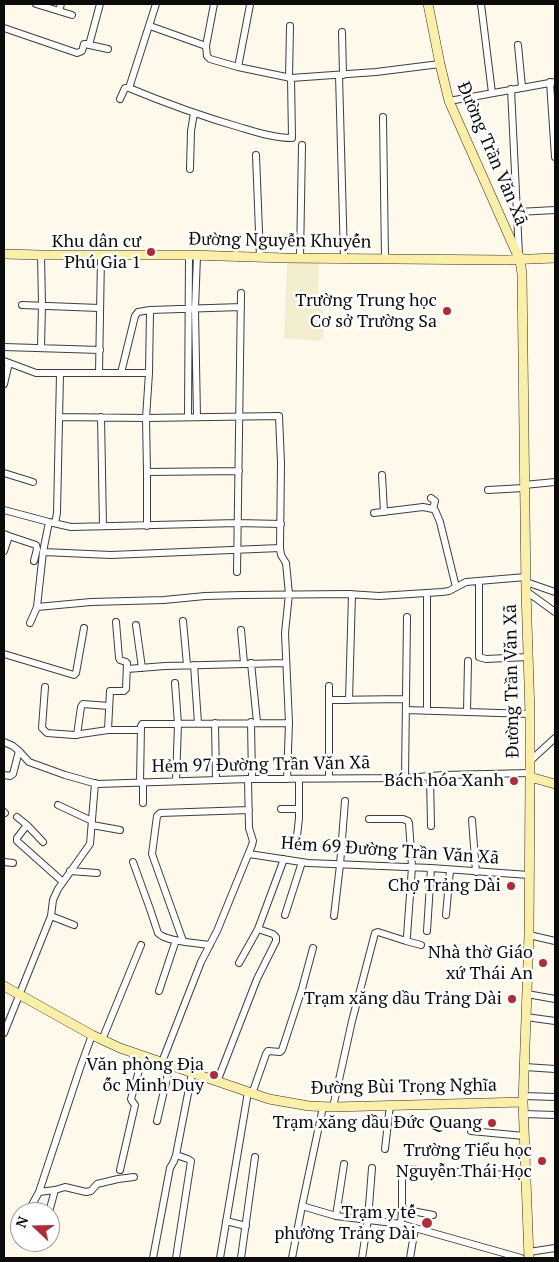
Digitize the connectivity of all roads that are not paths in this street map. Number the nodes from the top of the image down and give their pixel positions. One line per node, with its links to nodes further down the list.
1 (36, 4): 9 (street)
2 (61, 4): 9 (street)
3 (100, 4): 15 (street)
4 (156, 4): 11 (street)
5 (214, 4): 17 (street)
6 (428, 4): 19 (street, Đường Trần Văn Xã)
7 (481, 4): 27 (street)
8 (250, 5): 20 (street)
9 (59, 11): 10 (street)
10 (72, 15)
11 (150, 26): 17 (street); 24 (street)
12 (290, 26): 22 (street)
13 (4, 28): 15 (street)
14 (342, 32): 21 (street)
15 (90, 45): 18 (street)
16 (518, 45): 25 (street)
17 (206, 46): 20 (street)
18 (108, 49)
19 (440, 64): 21 (street); 29 (street, Đường Trần Văn Xã)
20 (238, 67): 22 (street)
21 (341, 75): 22 (street); 33 (street)
22 (290, 78): 30 (street)
23 (553, 82): 25 (street); 34 (street)
24 (128, 88): 28 (street); 30 (street)
25 (522, 88): 26 (street)
26 (511, 90): 27 (street); 40 (street)
27 (492, 93): 29 (street)
28 (120, 98)
29 (448, 101): 48 (street, Đường Trần Văn Xã)
30 (194, 113): 38 (street)
31 (383, 117): 50 (street)
32 (332, 140): 33 (street)
33 (341, 140): 47 (street)
34 (555, 143): 37 (street)
35 (302, 146): 46 (street)
36 (256, 155): 45 (street)
37 (555, 157)
38 (190, 169)
39 (555, 210): 40 (street)
40 (518, 212): 48 (street)
41 (4, 254): 43 (street, Đường Nguyễn Khuyến)
42 (193, 255): 44 (street, Đường Nguyễn Khuyến); 45 (street, Đường Nguyễn Khuyến); 56 (street)
43 (41, 256): 44 (street, Đường Nguyễn Khuyến); 53 (street)
44 (101, 256): 54 (street)
45 (260, 257): 46 (street, Đường Nguyễn Khuyến)
46 (300, 258): 47 (street, Đường Nguyễn Khuyến)
47 (344, 258): 50 (street, Đường Nguyễn Khuyến)
48 (520, 258): 49 (street, Đường Nguyễn Khuyến); 50 (street, Đường Nguyễn Khuyến); 79 (street, Đường Trần Văn Xã)
49 (555, 258)
50 (385, 259)
51 (241, 293): 55 (street)
52 (22, 305): 53 (street)
53 (42, 306): 54 (street); 59 (street)
54 (100, 308): 60 (street)
55 (241, 308): 56 (street); 67 (street)
56 (192, 309): 57 (street); 70 (street); 71 (street)
57 (150, 310): 62 (street); 65 (street)
58 (4, 347): 59 (street)
59 (41, 347): 60 (street)
60 (100, 350): 64 (street)
61 (6, 362): 63 (street); 66 (street)
62 (149, 373): 65 (street); 72 (street)
63 (60, 374): 64 (street); 68 (street)
64 (99, 374): 65 (street)
65 (121, 374)
66 (4, 384)
67 (240, 416): 71 (street); 73 (street); 88 (street)
68 (60, 417): 69 (street); 86 (street)
69 (101, 417): 72 (street); 89 (street)
70 (188, 417): 71 (street); 72 (street)
71 (196, 417)
72 (146, 418): 74 (street)
73 (239, 471): 74 (street); 87 (street)
74 (147, 472): 90 (street)
75 (4, 473): 77 (street)
76 (382, 474): 84 (street)
77 (33, 482)
78 (555, 482): 79 (street)
79 (524, 487): 80 (street); 99 (street, Đường Trần Văn Xã)
80 (488, 490)
81 (436, 500): 82 (street)
82 (433, 509): 84 (street); 100 (street)
83 (4, 510): 86 (street)
84 (384, 512): 85 (street)
85 (374, 514)
86 (52, 523): 89 (street); 95 (street)
87 (238, 523): 88 (street); 90 (street); 93 (street)
88 (281, 524): 92 (street)
89 (103, 526): 90 (street)
90 (147, 526)
91 (7, 535): 94 (street); 96 (street)
92 (280, 548): 93 (street); 103 (street)
93 (238, 550): 95 (street); 97 (street)
94 (4, 551)
95 (43, 552): 105 (street)
96 (34, 561)
97 (237, 572)
98 (479, 581): 99 (street); 100 (street); 115 (street)
99 (526, 584): 101 (street); 106 (street); 115 (street, Đường Trần Văn Xã)
100 (456, 587): 102 (street)
101 (555, 592)
102 (427, 593): 104 (street); 131 (street)
103 (289, 594): 104 (street); 105 (street); 119 (street)
104 (352, 594): 128 (street)
105 (37, 607): 109 (street)
106 (555, 612)
107 (406, 617): 126 (street)
108 (183, 620): 120 (street)
109 (30, 622)
110 (116, 622): 122 (street)
111 (136, 625): 121 (street)
112 (84, 628): 114 (street)
113 (240, 630): 117 (street)
114 (4, 654)
115 (528, 657): 133 (street, Đường Trần Văn Xã)
116 (468, 661): 132 (street)
117 (244, 663): 118 (street); 120 (street)
118 (251, 663): 119 (street); 134 (street)
119 (286, 663): 137 (street)
120 (190, 665): 121 (street); 135 (street)
121 (142, 668): 122 (street)
122 (127, 669): 129 (street)
123 (175, 683): 138 (street)
124 (329, 686): 127 (street)
125 (45, 687): 141 (street)
126 (406, 699): 128 (street); 130 (street)
127 (329, 700): 128 (street); 149 (street)
128 (349, 700)
129 (109, 706): 139 (street); 141 (street)
130 (406, 710): 131 (street); 150 (street)
131 (427, 711): 132 (street)
132 (467, 712): 133 (street)
133 (530, 714): 145 (street, Đường Trần Văn Xã)
134 (254, 722): 136 (street); 137 (street); 151 (street)
135 (198, 723): 136 (street); 138 (street)
136 (214, 723): 154 (street)
137 (288, 723): 152 (street)
138 (178, 724): 140 (street); 155 (street)
139 (108, 730): 140 (street); 141 (street)
140 (141, 730): 156 (street)
141 (77, 735)
142 (555, 738): 145 (street)
143 (4, 742): 144 (street, Hẻm 97 Đường Trần Văn Xã)
144 (19, 751): 146 (street); 157 (street, Hẻm 97 Đường Trần Văn Xã)
145 (530, 761): 147 (street, Đường Trần Văn Xã)
146 (4, 775)
147 (530, 775): 148 (street, Hẻm 97 Đường Trần Văn Xã); 158 (street); 187 (street, Đường Trần Văn Xã)
148 (430, 776): 150 (street, Hẻm 97 Đường Trần Văn Xã); 170 (street)
149 (329, 778): 150 (street, Hẻm 97 Đường Trần Văn Xã); 153 (street, Hẻm 97 Đường Trần Văn Xã)
150 (405, 778)
151 (250, 779): 152 (street, Hẻm 97 Đường Trần Văn Xã); 154 (street, Hẻm 97 Đường Trần Văn Xã); 164 (street)
152 (287, 779): 153 (street, Hẻm 97 Đường Trần Văn Xã)
153 (299, 779): 163 (street)
154 (216, 780): 155 (street, Hẻm 97 Đường Trần Văn Xã)
155 (176, 781): 156 (street, Hẻm 97 Đường Trần Văn Xã)
156 (142, 782): 157 (street, Hẻm 97 Đường Trần Văn Xã); 159 (street)
157 (95, 783): 168 (street)
158 (555, 784)
159 (143, 802)
160 (344, 802): 180 (street)
161 (58, 805): 168 (street)
162 (281, 809): 163 (street)
163 (299, 809): 172 (street)
164 (249, 810): 174 (street); 197 (street)
165 (17, 817): 169 (street)
166 (369, 819): 181 (street)
167 (472, 820): 185 (street)
168 (92, 823): 171 (street); 184 (street)
169 (27, 825): 173 (street); 188 (street)
170 (431, 826)
171 (120, 830)
172 (297, 836)
173 (43, 842)
174 (249, 854): 175 (street, Hẻm 69 Đường Trần Văn Xã); 201 (street)
175 (284, 860): 178 (street, Hẻm 69 Đường Trần Văn Xã); 194 (street)
176 (4, 862): 179 (street)
177 (133, 862): 197 (street)
178 (302, 862): 180 (street, Hẻm 69 Đường Trần Văn Xã); 189 (street)
179 (13, 863)
180 (340, 865): 181 (street, Hẻm 69 Đường Trần Văn Xã); 192 (street)
181 (412, 867): 182 (street, Hẻm 69 Đường Trần Văn Xã); 198 (street)
182 (431, 868): 183 (street, Hẻm 69 Đường Trần Văn Xã); 195 (street)
183 (450, 870): 185 (street, Hẻm 69 Đường Trần Văn Xã); 190 (street)
184 (70, 872): 186 (street); 188 (street)
185 (476, 872): 187 (street, Hẻm 69 Đường Trần Văn Xã)
186 (97, 873)
187 (529, 875): 196 (street, Đường Trần Văn Xã)
188 (62, 882): 191 (street)
189 (285, 915)
190 (446, 915)
191 (51, 916): 193 (street); 207 (street)
192 (334, 916)
193 (74, 925)
194 (258, 929): 204 (street); 220 (street)
195 (427, 931)
196 (529, 935): 199 (street); 208 (street, Đường Trần Văn Xã)
197 (179, 940): 201 (street); 206 (street)
198 (406, 941): 202 (street); 226 (street)
199 (555, 941)
200 (141, 945): 214 (street)
201 (210, 945): 216 (street)
202 (421, 945)
203 (313, 948): 221 (street)
204 (238, 963)
205 (4, 986): 207 (street, Đường Bùi Trọng Nghĩa)
206 (158, 991)
207 (19, 994): 212 (street); 213 (street, Đường Bùi Trọng Nghĩa)
208 (527, 994): 209 (street); 210 (street, Đường Trần Văn Xã)
209 (555, 999)
210 (526, 1017): 211 (street); 217 (street, Đường Trần Văn Xã)
211 (555, 1021)
212 (4, 1032)
213 (92, 1035): 214 (street, Đường Bùi Trọng Nghĩa); 241 (street)
214 (102, 1040): 215 (street, Đường Bùi Trọng Nghĩa)
215 (143, 1056): 216 (street, Đường Bùi Trọng Nghĩa); 237 (street)
216 (166, 1064): 219 (street, Đường Bùi Trọng Nghĩa); 229 (street)
217 (524, 1067): 218 (street); 223 (street, Đường Trần Văn Xã)
218 (555, 1068)
219 (192, 1073): 220 (street, Đường Bùi Trọng Nghĩa); 233 (street)
220 (217, 1082): 221 (street, Đường Bùi Trọng Nghĩa)
221 (250, 1093): 225 (street, Đường Bùi Trọng Nghĩa); 249 (street)
222 (555, 1097): 223 (street)
223 (524, 1099): 224 (street, Đường Bùi Trọng Nghĩa); 227 (street)
224 (390, 1105): 226 (street, Đường Bùi Trọng Nghĩa); 232 (street)
225 (323, 1107): 226 (street, Đường Bùi Trọng Nghĩa); 244 (street)
226 (333, 1107)
227 (524, 1114): 228 (street); 231 (street)
228 (555, 1115)
229 (157, 1122)
230 (471, 1131): 231 (street)
231 (524, 1136): 238 (street)
232 (385, 1149)
233 (176, 1156): 255 (street); 256 (street)
234 (256, 1157): 251 (street)
235 (344, 1164): 247 (street)
236 (372, 1168): 248 (street)
237 (120, 1170)
238 (527, 1176): 245 (street); 254 (street)
239 (134, 1177): 240 (street)
240 (55, 1190): 241 (street); 243 (street)
241 (38, 1192): 242 (street)
242 (33, 1202)
243 (52, 1202)
244 (302, 1206): 247 (street); 259 (street)
245 (402, 1210): 246 (street); 250 (street)
246 (433, 1215)
247 (336, 1216): 248 (street)
248 (368, 1220): 250 (street); 260 (street)
249 (226, 1221): 251 (street); 257 (street)
250 (401, 1224): 252 (street)
251 (246, 1226): 258 (street)
252 (415, 1228): 254 (street); 261 (street)
253 (555, 1248): 254 (street)
254 (526, 1256)
255 (153, 1258)
256 (176, 1258)
257 (220, 1258)
258 (241, 1258)
259 (295, 1258)
260 (362, 1258)
261 (410, 1258)

